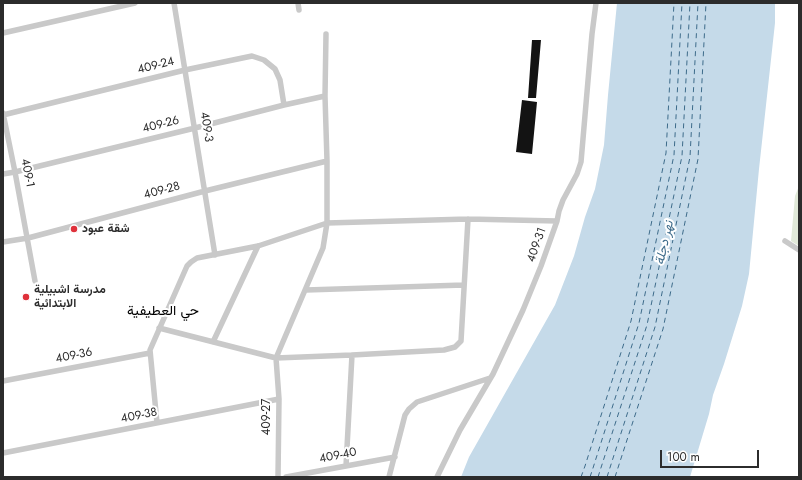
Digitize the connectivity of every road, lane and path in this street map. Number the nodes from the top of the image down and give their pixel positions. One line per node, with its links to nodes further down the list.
1 (135, 3): 6 (street)
2 (174, 3): 8 (street, 409-3)
3 (298, 3): 5 (street)
4 (596, 3): 18 (street, 409-31)
5 (299, 10)
6 (3, 33)
7 (326, 34): 9 (street)
8 (185, 70): 10 (street, 409-24); 11 (street, 409-24); 12 (street, 409-3)
9 (325, 96): 10 (street, 409-26); 13 (street)
10 (284, 105): 12 (street, 409-26)
11 (3, 114): 14 (street, 409-1)
12 (195, 128): 14 (street, 409-26); 16 (street, 409-3)
13 (327, 161): 16 (street, 409-28); 19 (street)
14 (16, 172): 15 (street, 409-26); 20 (street, 409-1)
15 (3, 174)
16 (205, 191): 20 (street, 409-28); 25 (street, 409-3)
17 (468, 219): 18 (street); 19 (street); 27 (street)
18 (557, 221): 34 (street, 409-31)
19 (327, 223): 23 (street); 28 (street)
20 (28, 238): 22 (street, 409-28); 26 (street, 409-1)
21 (785, 241): 24 (street)
22 (3, 242)
23 (258, 246): 25 (street); 30 (street)
24 (799, 250)
25 (215, 255): 29 (street)
26 (35, 281)
27 (464, 285): 28 (street); 32 (street)
28 (306, 290): 33 (street)
29 (159, 328): 30 (street); 31 (street)
30 (213, 342): 33 (street)
31 (150, 353): 35 (street, 409-36); 37 (street)
32 (352, 355): 33 (street); 40 (street)
33 (276, 358): 36 (street, 409-27)
34 (490, 378): 39 (street); 44 (street, 409-31)
35 (3, 381)
36 (279, 399): 37 (street, 409-38); 41 (street, 409-27)
37 (157, 423): 38 (street, 409-38)
38 (3, 454)
39 (395, 457): 40 (street, 409-40); 43 (street)
40 (346, 466): 42 (street, 409-40)
41 (278, 477)
42 (286, 477)
43 (389, 477)
44 (437, 477)

